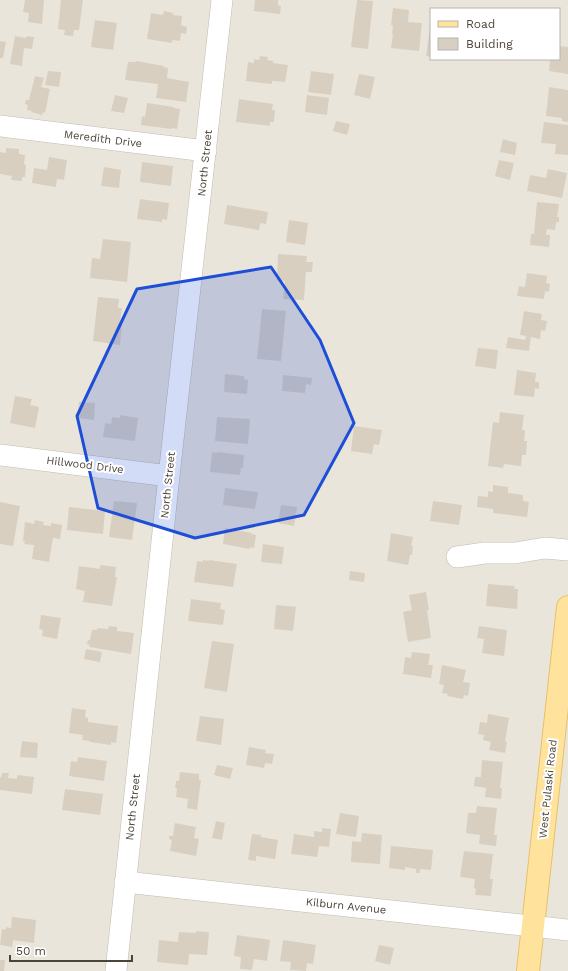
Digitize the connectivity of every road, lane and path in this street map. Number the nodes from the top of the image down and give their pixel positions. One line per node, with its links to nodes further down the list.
1 (222, 0): 3 (street, North Street)
2 (0, 126): 3 (street, Meredith Drive)
3 (206, 152): 5 (street, North Street)
4 (0, 455): 5 (street, Hillwood Drive)
5 (169, 476): 9 (street, North Street)
6 (568, 550): 7 (street)
7 (457, 557)
8 (568, 607): 10 (main road, West Pulaski Road)
9 (125, 882): 10 (street, Kilburn Avenue); 12 (street, North Street)
10 (533, 926): 11 (street, Kilburn Avenue); 13 (main road, West Pulaski Road)
11 (568, 930)
12 (116, 971)
13 (528, 971)

